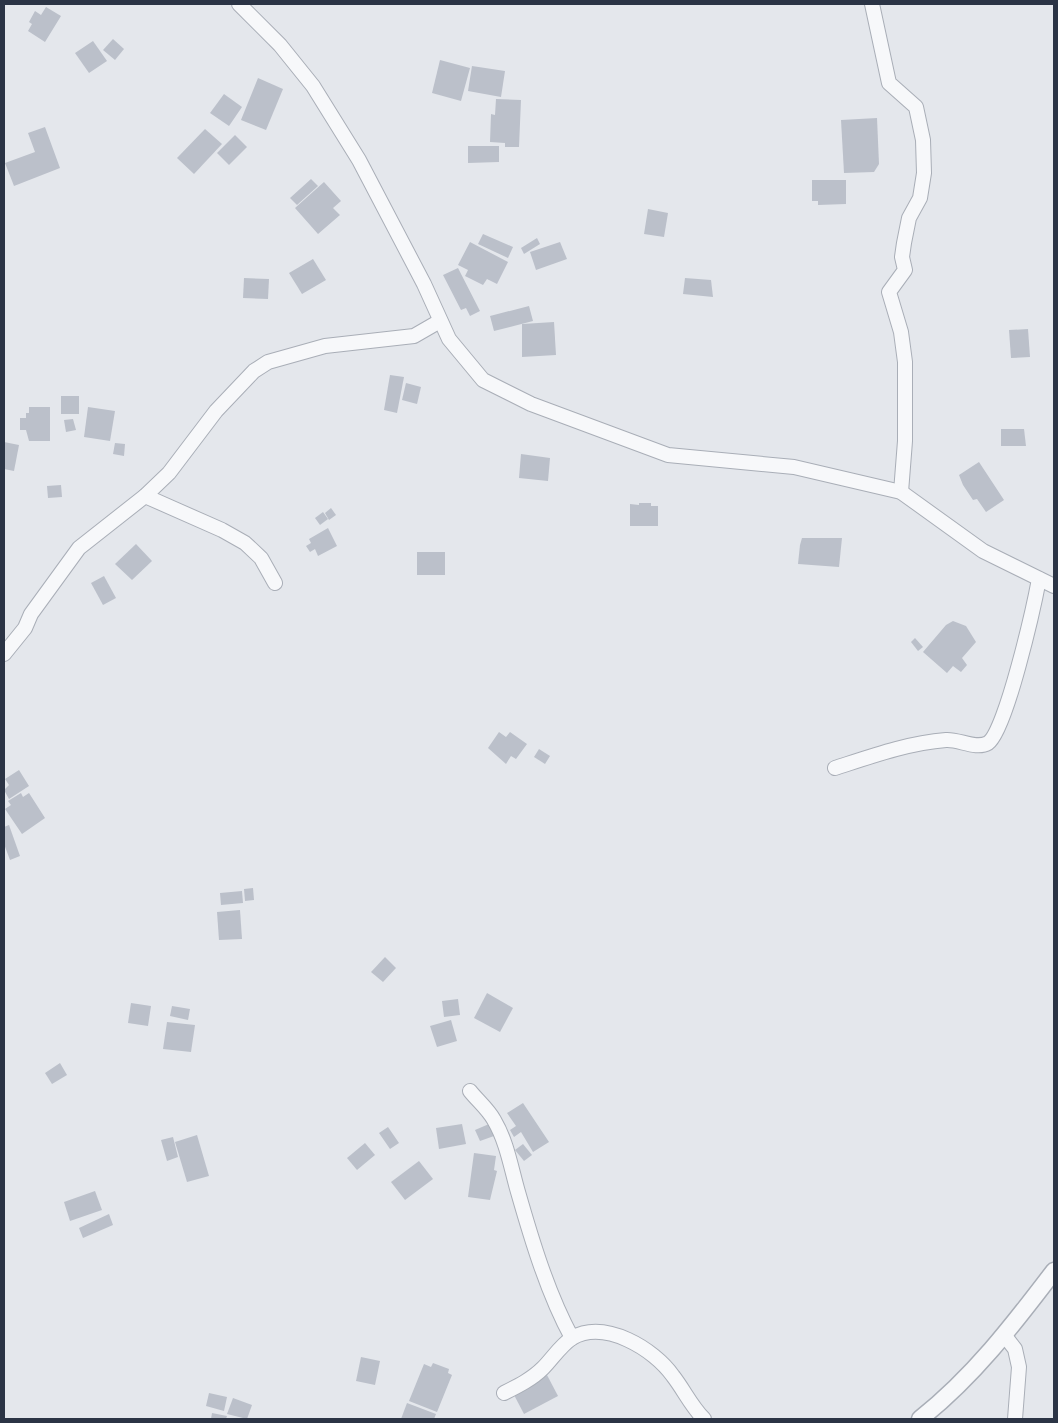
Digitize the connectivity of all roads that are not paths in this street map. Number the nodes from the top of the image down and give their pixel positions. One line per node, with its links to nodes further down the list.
1 (239, 4): 3 (street)
2 (872, 4): 4 (street)
3 (440, 321): 4 (street); 5 (street)
4 (900, 492): 6 (street)
5 (145, 496): 7 (street); 9 (street)
6 (1040, 580): 8 (street); 10 (street)
7 (275, 584)
8 (1054, 586)
9 (4, 654)
10 (835, 768)
11 (470, 1091): 14 (street)
12 (1054, 1271): 13 (street)
13 (1005, 1336): 17 (street); 18 (street)
14 (572, 1338): 15 (street); 16 (street)
15 (504, 1393)
16 (704, 1419)
17 (920, 1419)
18 (1015, 1419)

